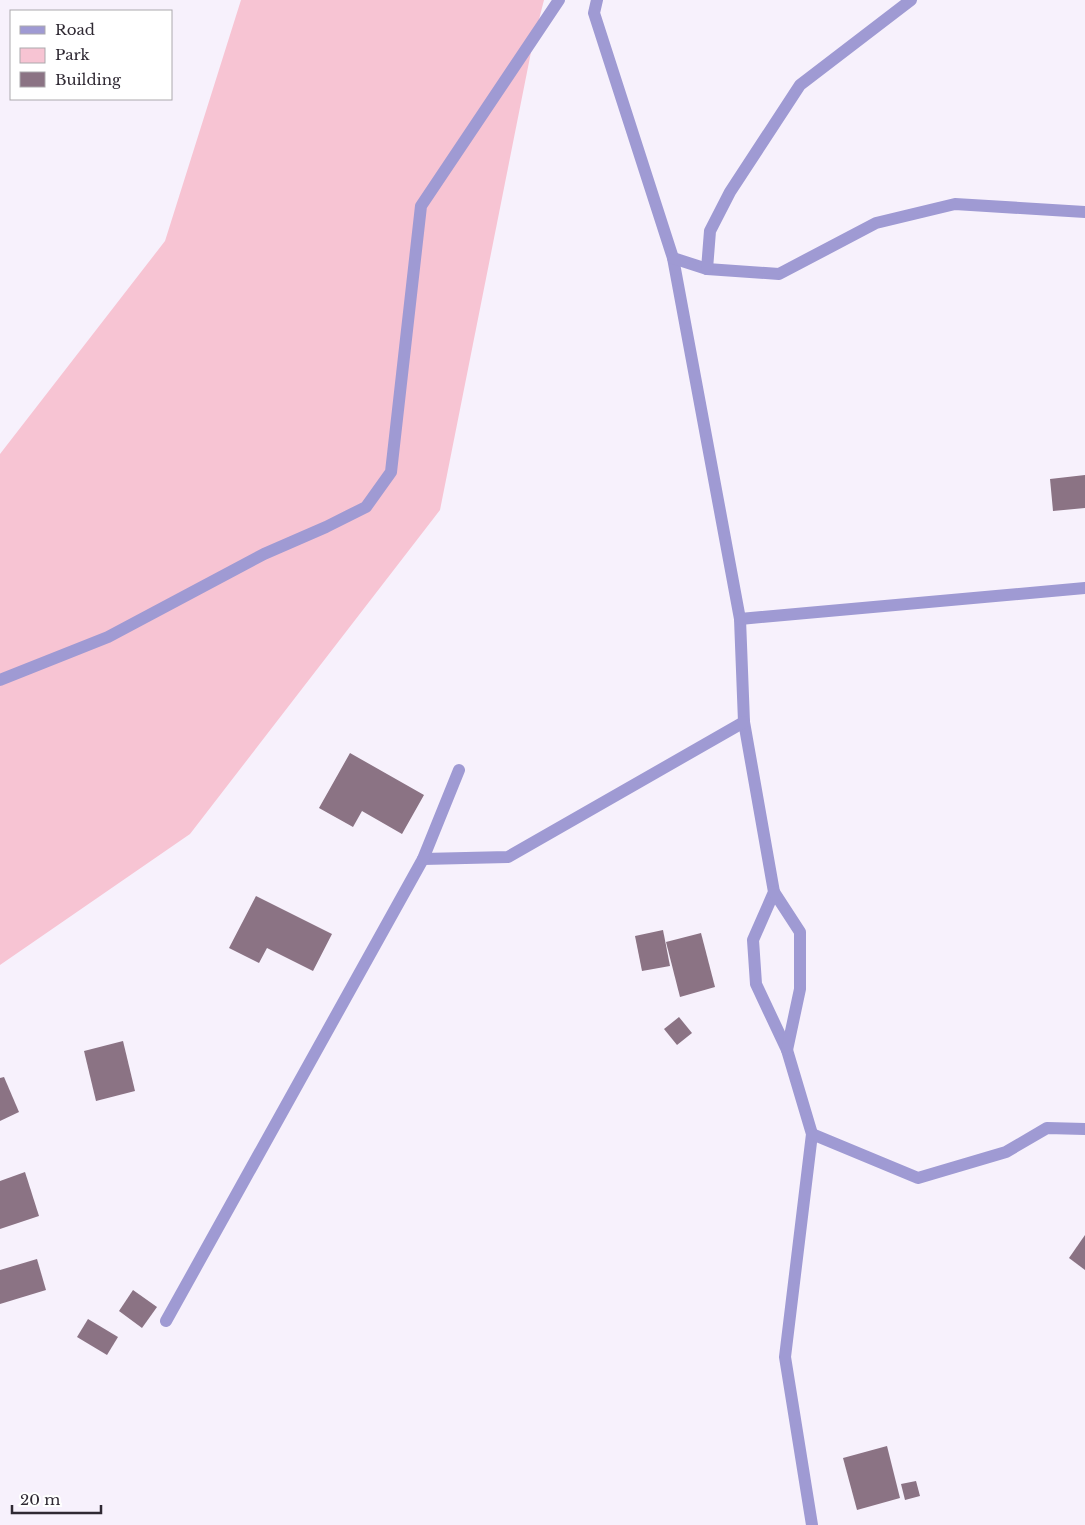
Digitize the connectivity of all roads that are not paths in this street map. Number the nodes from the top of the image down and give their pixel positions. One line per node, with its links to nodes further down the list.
1 (559, 0): 9 (street)
2 (597, 0): 5 (street)
3 (911, 0): 6 (street)
4 (1085, 212): 6 (street)
5 (673, 258): 6 (street); 8 (street)
6 (707, 269)
7 (1085, 588): 8 (street)
8 (740, 619): 10 (street)
9 (0, 680)
10 (744, 722): 12 (street); 13 (street)
11 (459, 770): 12 (street)
12 (424, 859): 17 (street)
13 (774, 892): 14 (street); 14 (street)
14 (786, 1050): 16 (street)
15 (1085, 1129): 16 (street)
16 (812, 1134): 18 (street)
17 (166, 1321)
18 (812, 1525)

